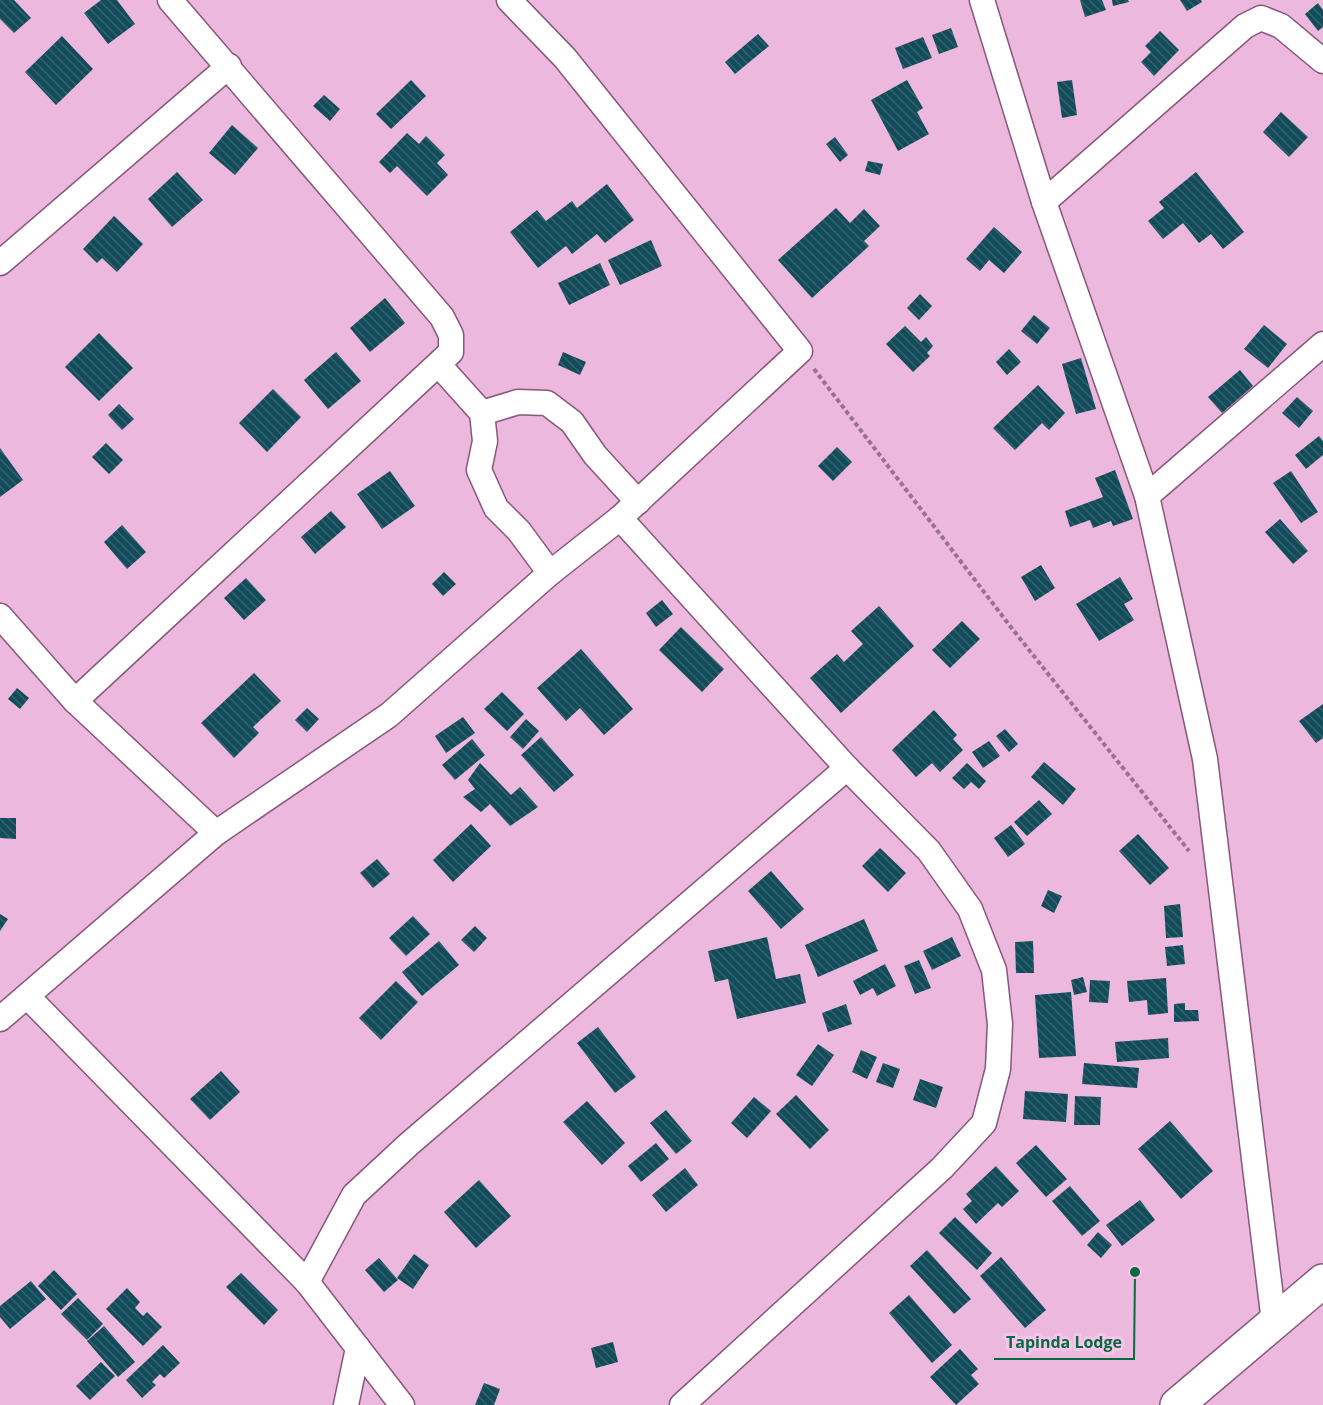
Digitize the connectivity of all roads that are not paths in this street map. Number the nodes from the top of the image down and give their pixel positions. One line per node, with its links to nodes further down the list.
1 (170, 0): 5 (street)
2 (509, 0): 12 (street)
3 (982, 0): 6 (street)
4 (1323, 60): 6 (street)
5 (229, 66): 7 (street); 9 (street)
6 (1044, 202): 11 (street)
7 (0, 263)
8 (1323, 344): 11 (street)
9 (438, 365): 10 (street); 15 (street)
10 (482, 413): 12 (street); 13 (street)
11 (1147, 496): 22 (street)
12 (629, 510): 13 (street); 16 (street)
13 (550, 573): 17 (street)
14 (0, 616): 15 (street)
15 (75, 701): 17 (street)
16 (847, 768): 21 (street); 26 (street)
17 (216, 833): 18 (street)
18 (27, 996): 19 (street); 21 (street)
19 (0, 1019)
20 (1323, 1281): 22 (street)
21 (307, 1282): 23 (street)
22 (1274, 1322): 27 (street)
23 (358, 1348): 24 (street); 25 (street)
24 (346, 1405)
25 (402, 1405)
26 (682, 1405)
27 (1177, 1405)

